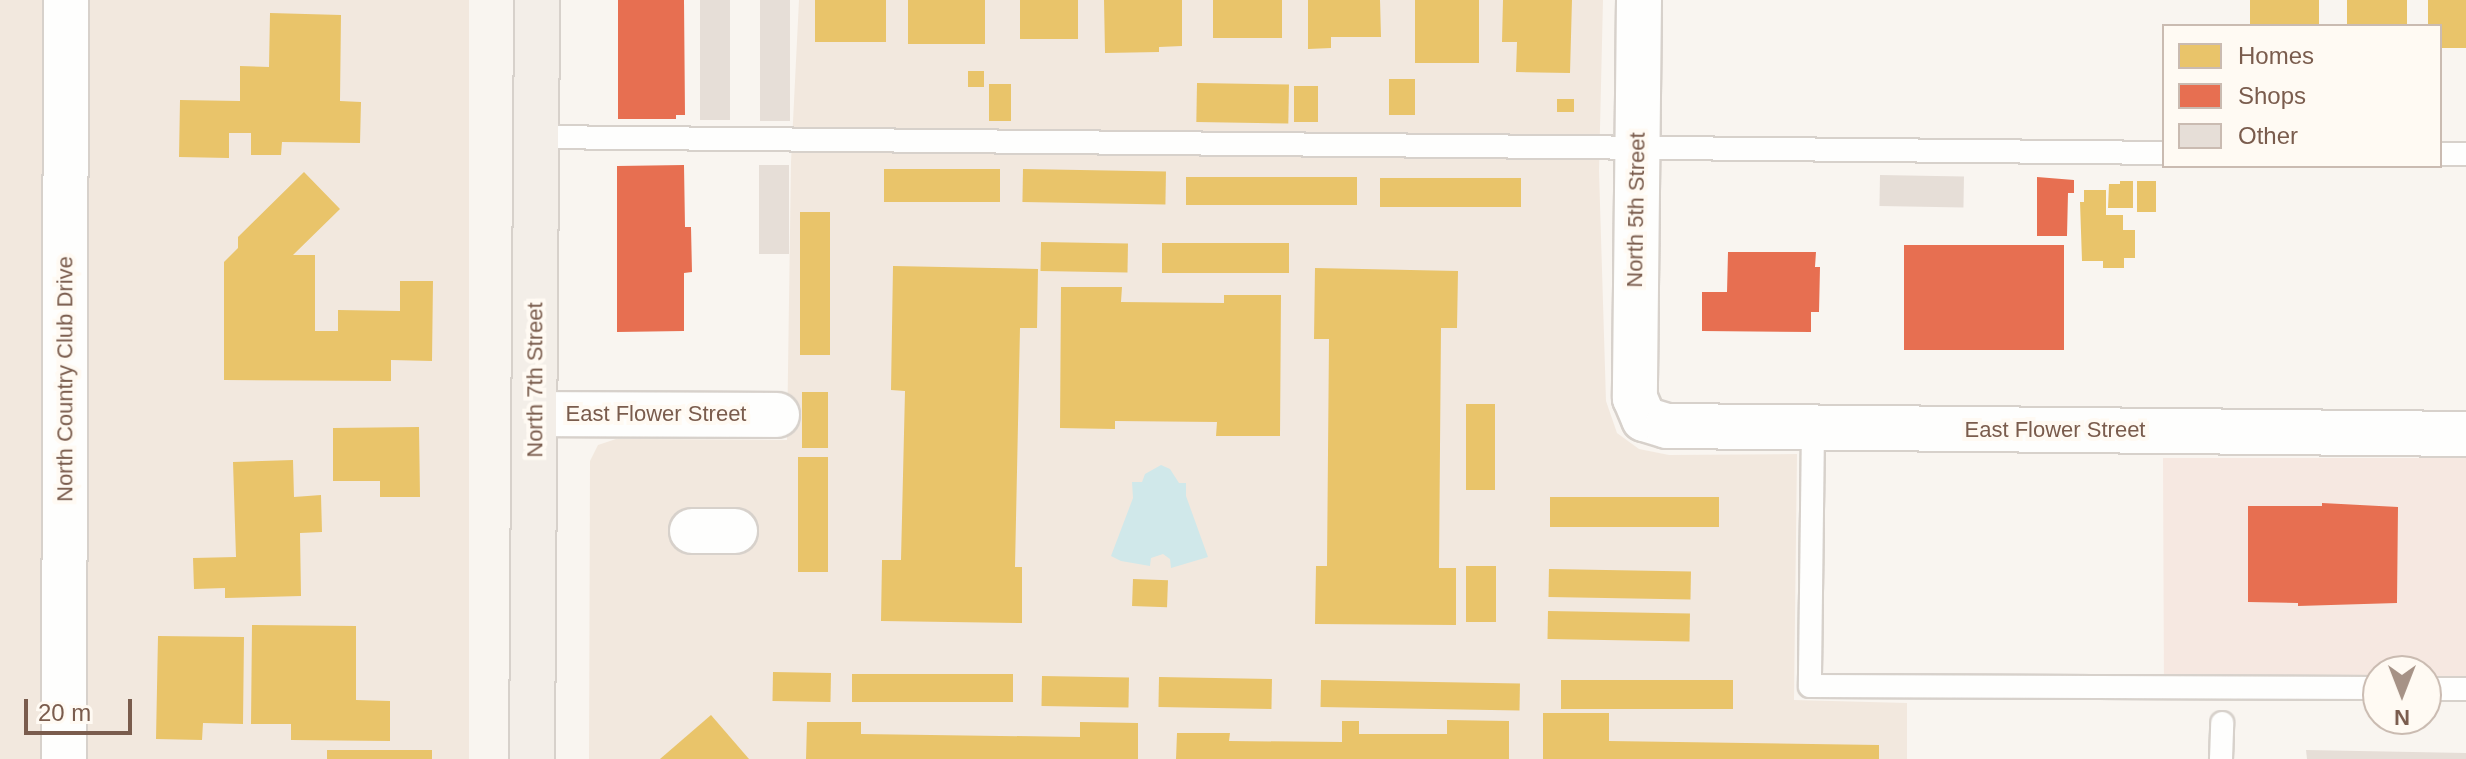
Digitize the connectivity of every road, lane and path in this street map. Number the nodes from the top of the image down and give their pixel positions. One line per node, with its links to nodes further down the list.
1 (66, 0): 20 (street, North Country Club Drive)
2 (537, 0): 4 (main road, North 7th Street)
3 (1639, 0): 5 (street, North 5th Street)
4 (535, 137): 5 (lane); 9 (main road, North 7th Street)
5 (1637, 149): 6 (lane); 11 (street, North 5th Street)
6 (2162, 153)
7 (2442, 154): 8 (lane)
8 (2466, 154)
9 (535, 414): 10 (street, East Flower Street); 21 (main road, North 7th Street)
10 (777, 415)
11 (1644, 419): 12 (street, East Flower Street)
12 (1813, 428): 13 (street, East Flower Street); 16 (lane)
13 (2466, 434)
14 (692, 531): 15 (street)
15 (735, 531)
16 (2362, 688)
17 (2442, 689): 18 (lane)
18 (2466, 689)
19 (2222, 723): 22 (lane)
20 (64, 759)
21 (532, 759)
22 (2221, 759)

